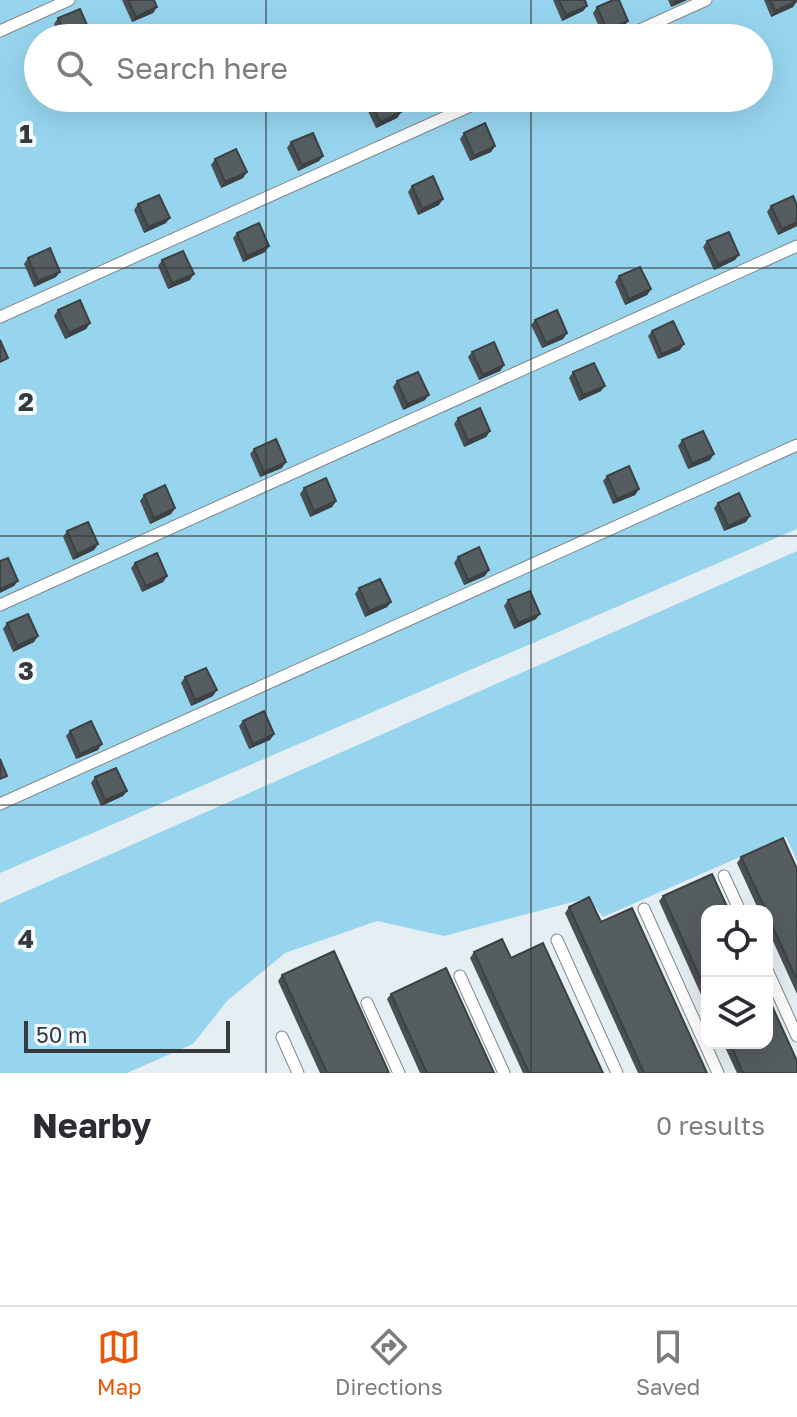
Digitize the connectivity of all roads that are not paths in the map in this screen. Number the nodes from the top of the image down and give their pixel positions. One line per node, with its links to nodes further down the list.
1 (69, 0): 4 (lane)
2 (706, 0): 3 (lane)
3 (653, 24)
4 (0, 31)
5 (457, 112): 7 (lane)
6 (797, 246): 9 (lane)
7 (0, 317)
8 (797, 445): 10 (lane)
9 (0, 605)
10 (0, 804)
11 (724, 876): 12 (lane)
12 (737, 905)
13 (644, 909): 24 (lane)
14 (557, 940): 23 (lane)
15 (460, 976): 22 (lane)
16 (770, 977): 18 (lane)
17 (367, 1003): 21 (lane)
18 (797, 1036)
19 (282, 1037): 20 (lane)
20 (298, 1073)
21 (399, 1073)
22 (504, 1073)
23 (617, 1073)
24 (718, 1073)

